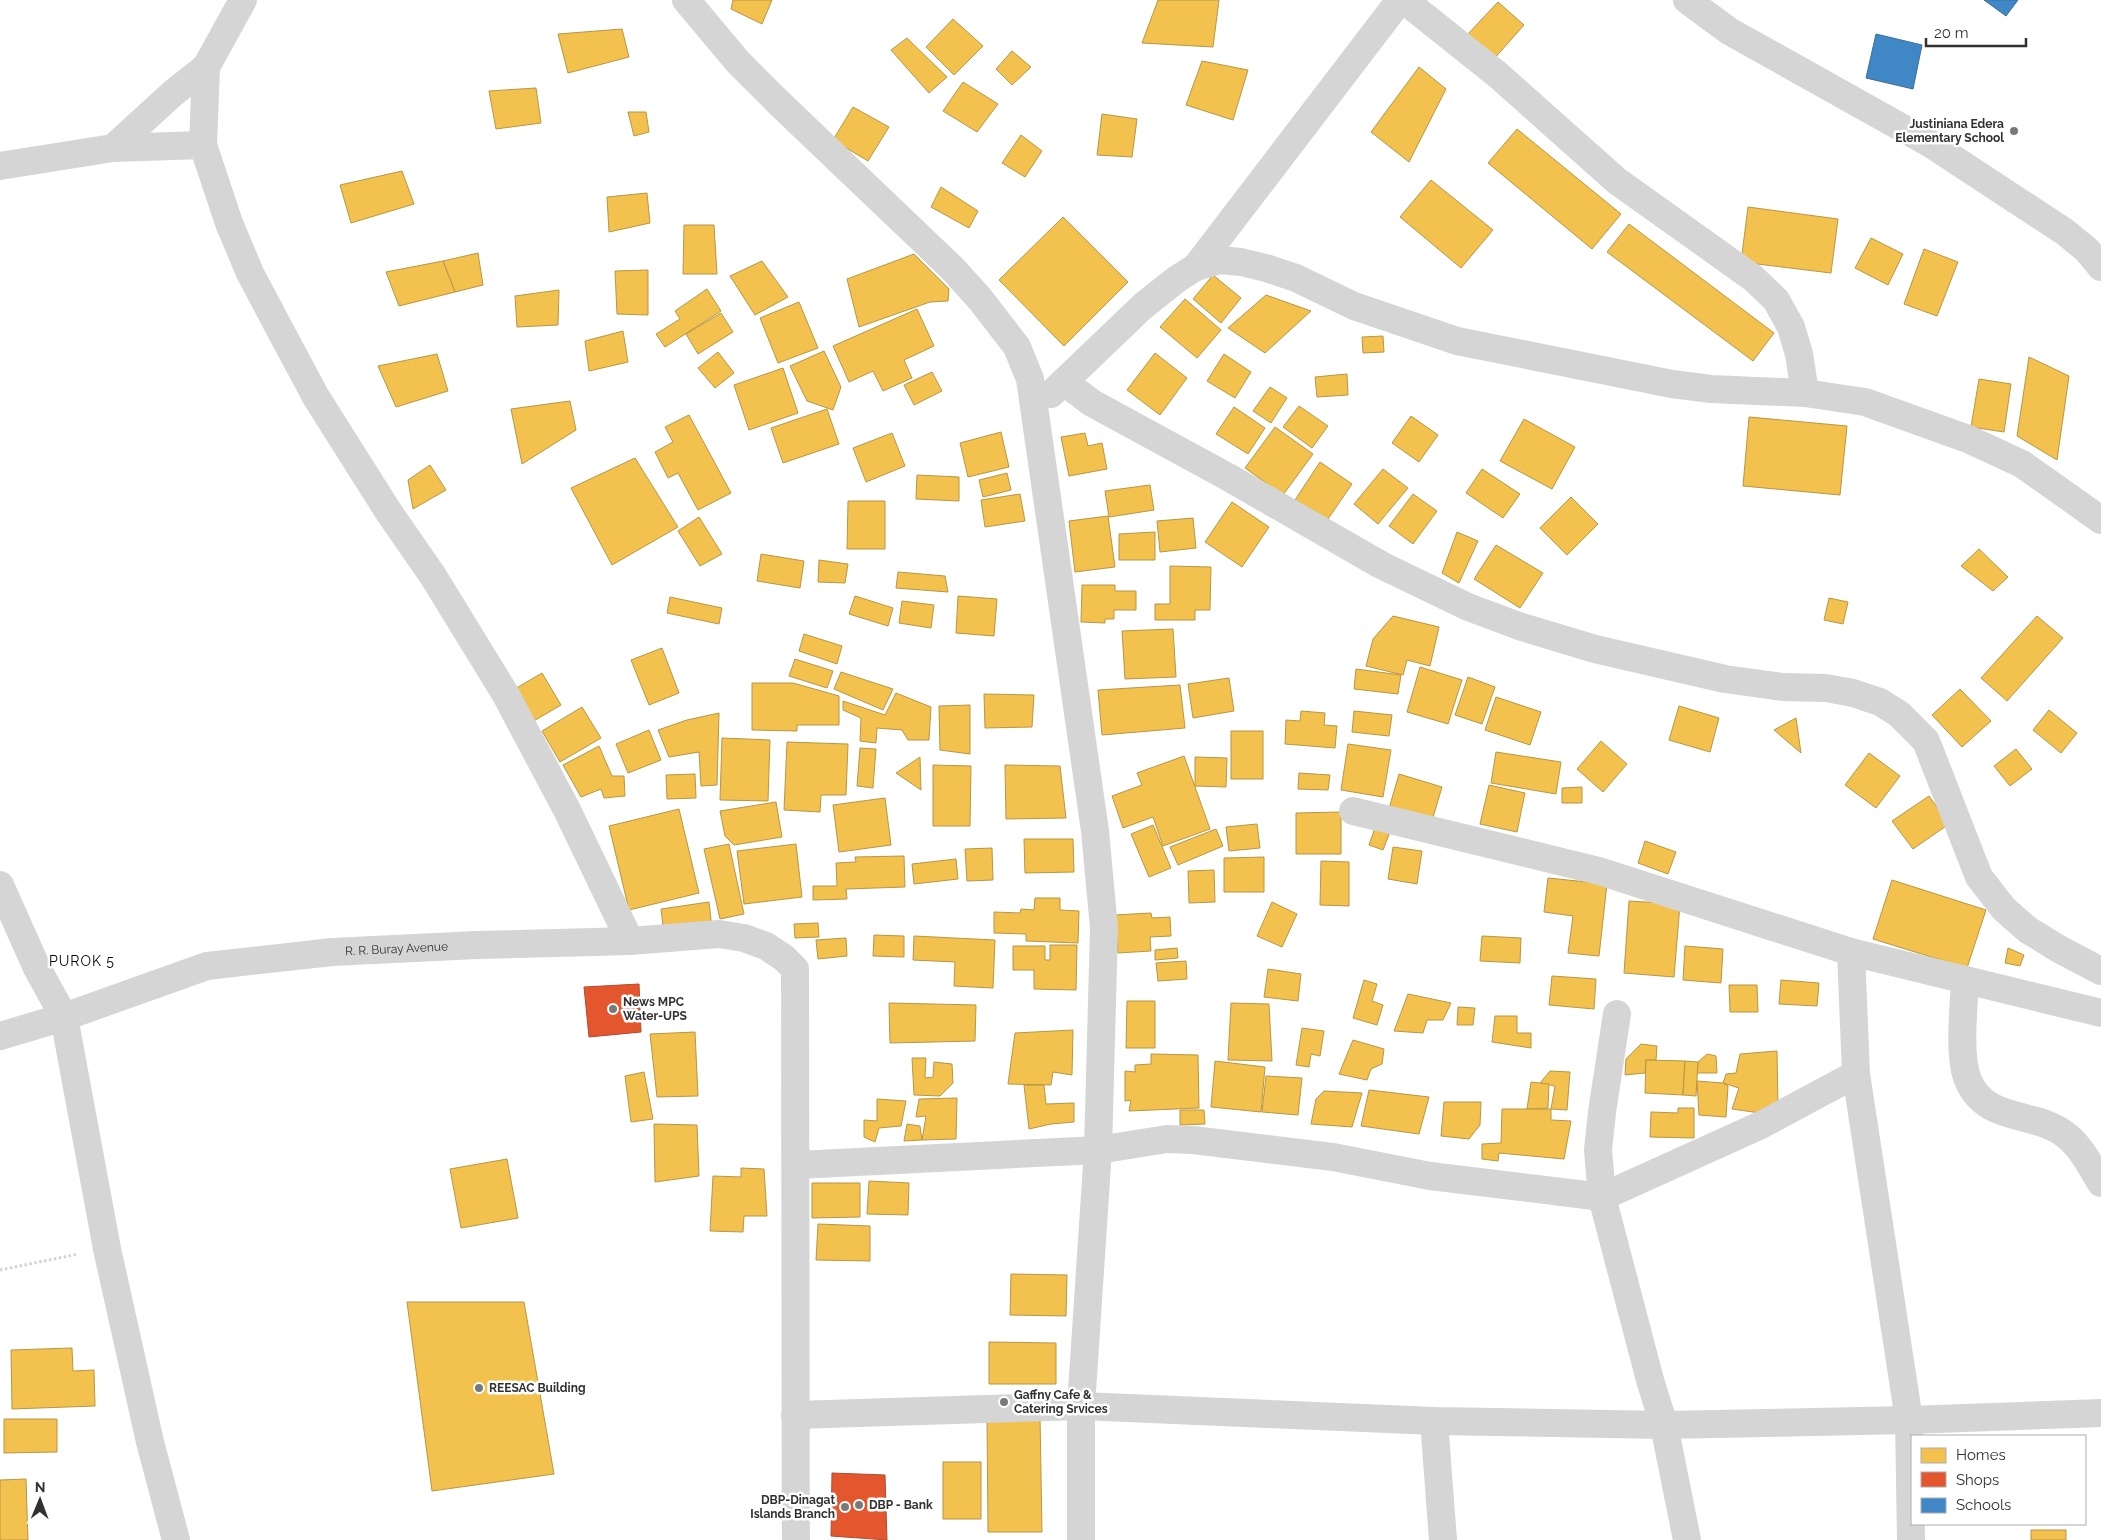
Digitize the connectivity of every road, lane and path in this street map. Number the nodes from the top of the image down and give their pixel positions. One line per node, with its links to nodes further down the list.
1 (243, 0): 6 (street)
2 (686, 0): 14 (street)
3 (1400, 0): 10 (street)
4 (1404, 0): 13 (street)
5 (1687, 0): 11 (street)
6 (206, 68): 7 (street); 8 (street)
7 (203, 144): 8 (street); 18 (street)
8 (113, 148): 9 (street)
9 (0, 166)
10 (1196, 266): 12 (street); 13 (street)
11 (2101, 267)
12 (1064, 382): 14 (street); 20 (street)
13 (1805, 394): 15 (street)
14 (1034, 411): 27 (street)
15 (2098, 512)
16 (1354, 811): 19 (street)
17 (0, 885): 24 (street)
18 (630, 940): 24 (street, R. R. Buray Avenue); 28 (street, R. R. Buray Avenue)
19 (1851, 952): 21 (street); 26 (street)
20 (2101, 971)
21 (1965, 980): 23 (street); 29 (street)
22 (1617, 1014): 30 (street)
23 (2101, 1014)
24 (64, 1017): 25 (street, R. R. Buray Avenue); 31 (street)
25 (0, 1036)
26 (1856, 1074): 30 (street); 36 (street)
27 (1098, 1150): 28 (street); 30 (street); 33 (street)
28 (797, 1165): 35 (street)
29 (2101, 1183)
30 (1602, 1197): 38 (street)
31 (106, 1249): 32 (path); 39 (street)
32 (0, 1270)
33 (1081, 1406): 35 (street); 37 (street); 41 (street)
34 (2101, 1413): 36 (street)
35 (794, 1414): 40 (street)
36 (1909, 1420): 38 (street); 44 (street)
37 (1434, 1421): 38 (street); 42 (street)
38 (1664, 1425): 43 (street)
39 (176, 1540)
40 (796, 1540)
41 (1081, 1540)
42 (1443, 1540)
43 (1686, 1540)
44 (1911, 1540)

